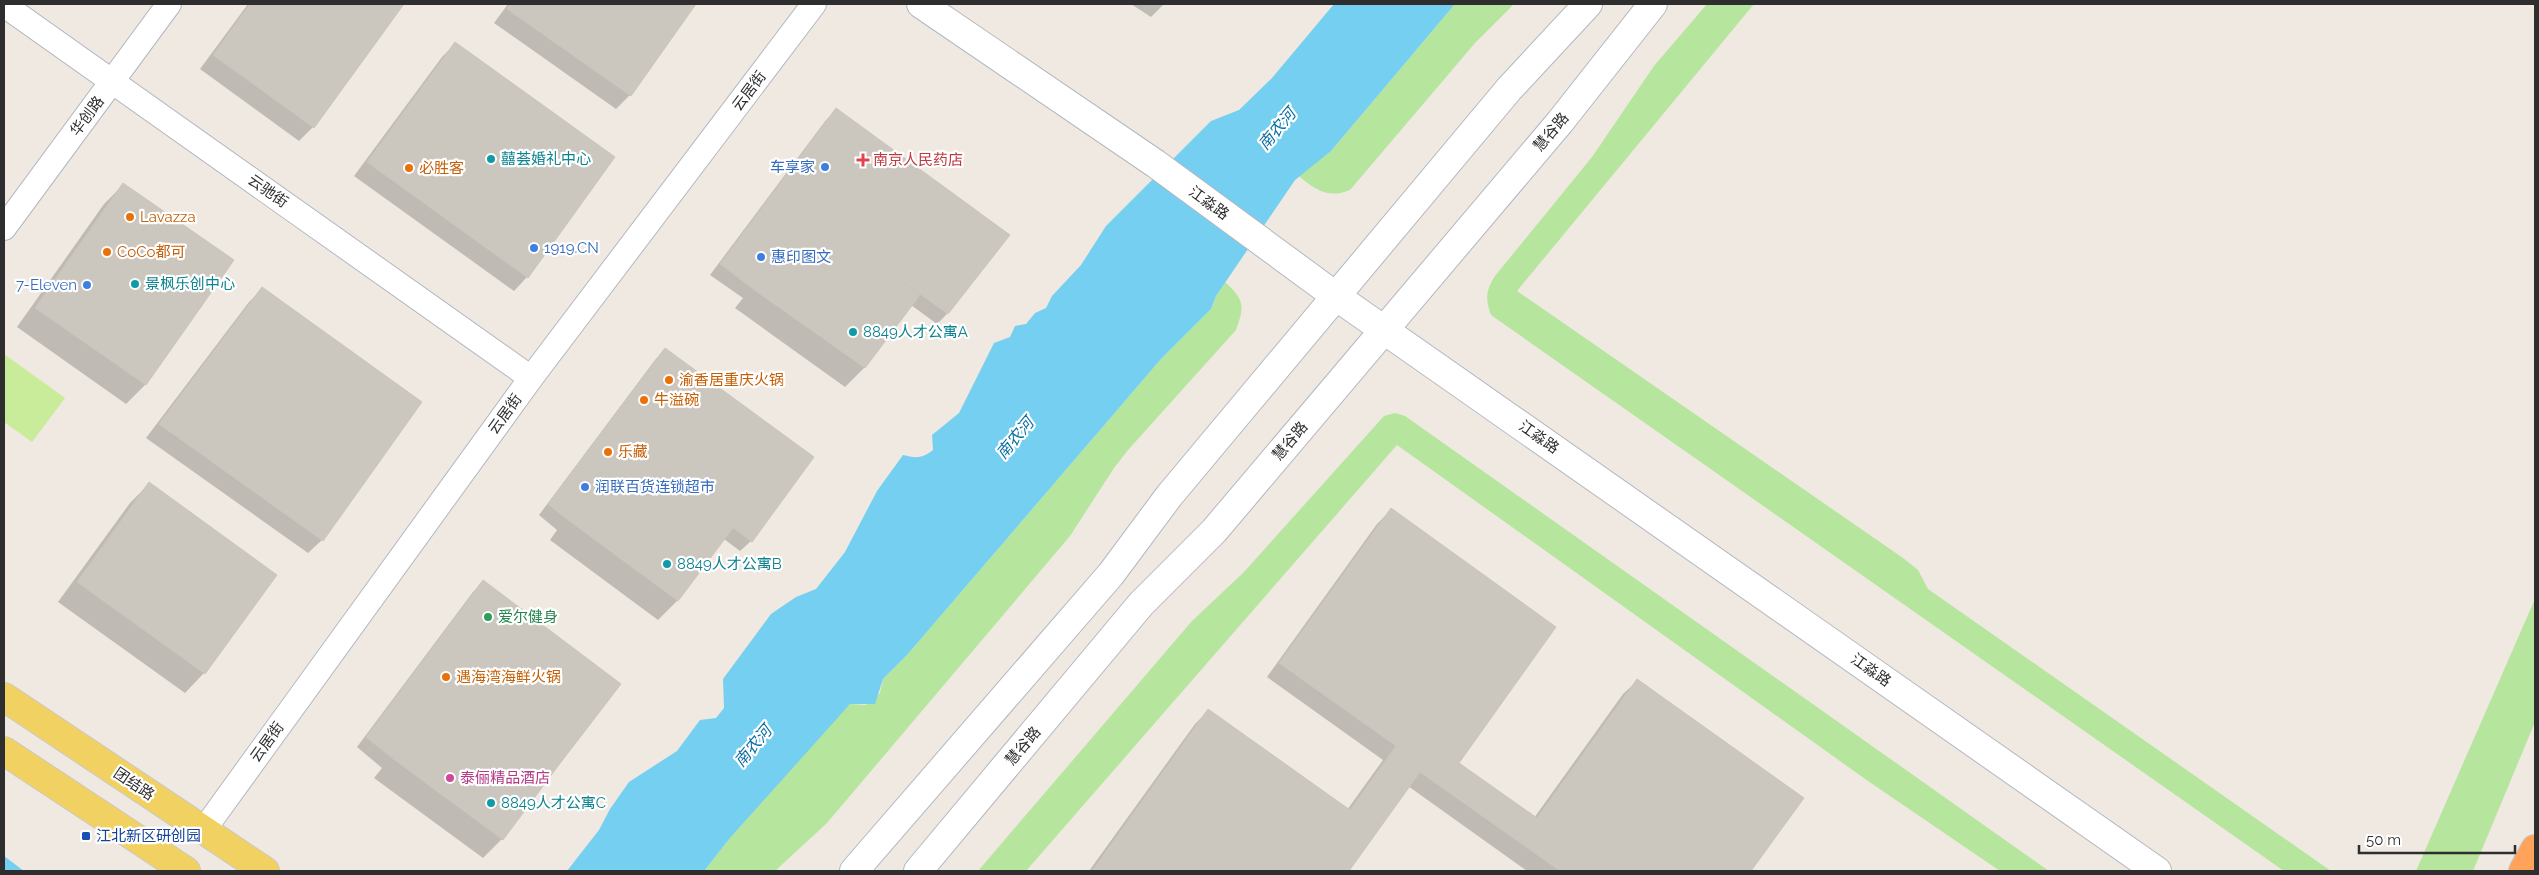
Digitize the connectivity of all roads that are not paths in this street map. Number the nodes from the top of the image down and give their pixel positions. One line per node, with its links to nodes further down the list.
1 (169, 4): 7 (street, 华创路)
2 (814, 4): 11 (street, 云居街)
3 (921, 4): 9 (main road, 江淼路)
4 (1588, 4): 9 (main road)
5 (1653, 4): 10 (main road, 慧谷路)
6 (4, 5): 7 (street, 云驰街)
7 (113, 81): 8 (street, 华创路); 11 (street, 云驰街)
8 (4, 228)
9 (1337, 297): 10 (main road, 江淼路); 19 (main road)
10 (1384, 328): 20 (main road, 慧谷路); 21 (main road, 江淼路)
11 (531, 378): 14 (street, 云居街)
12 (4, 697): 14 (main road, 团结路)
13 (4, 751): 17 (main road)
14 (203, 830): 18 (main road, 团结路)
15 (2535, 833): 22 (main road)
16 (2535, 848): 22 (highway)
17 (186, 871)
18 (265, 871)
19 (854, 871)
20 (918, 871)
21 (2157, 871)
22 (2521, 871)

